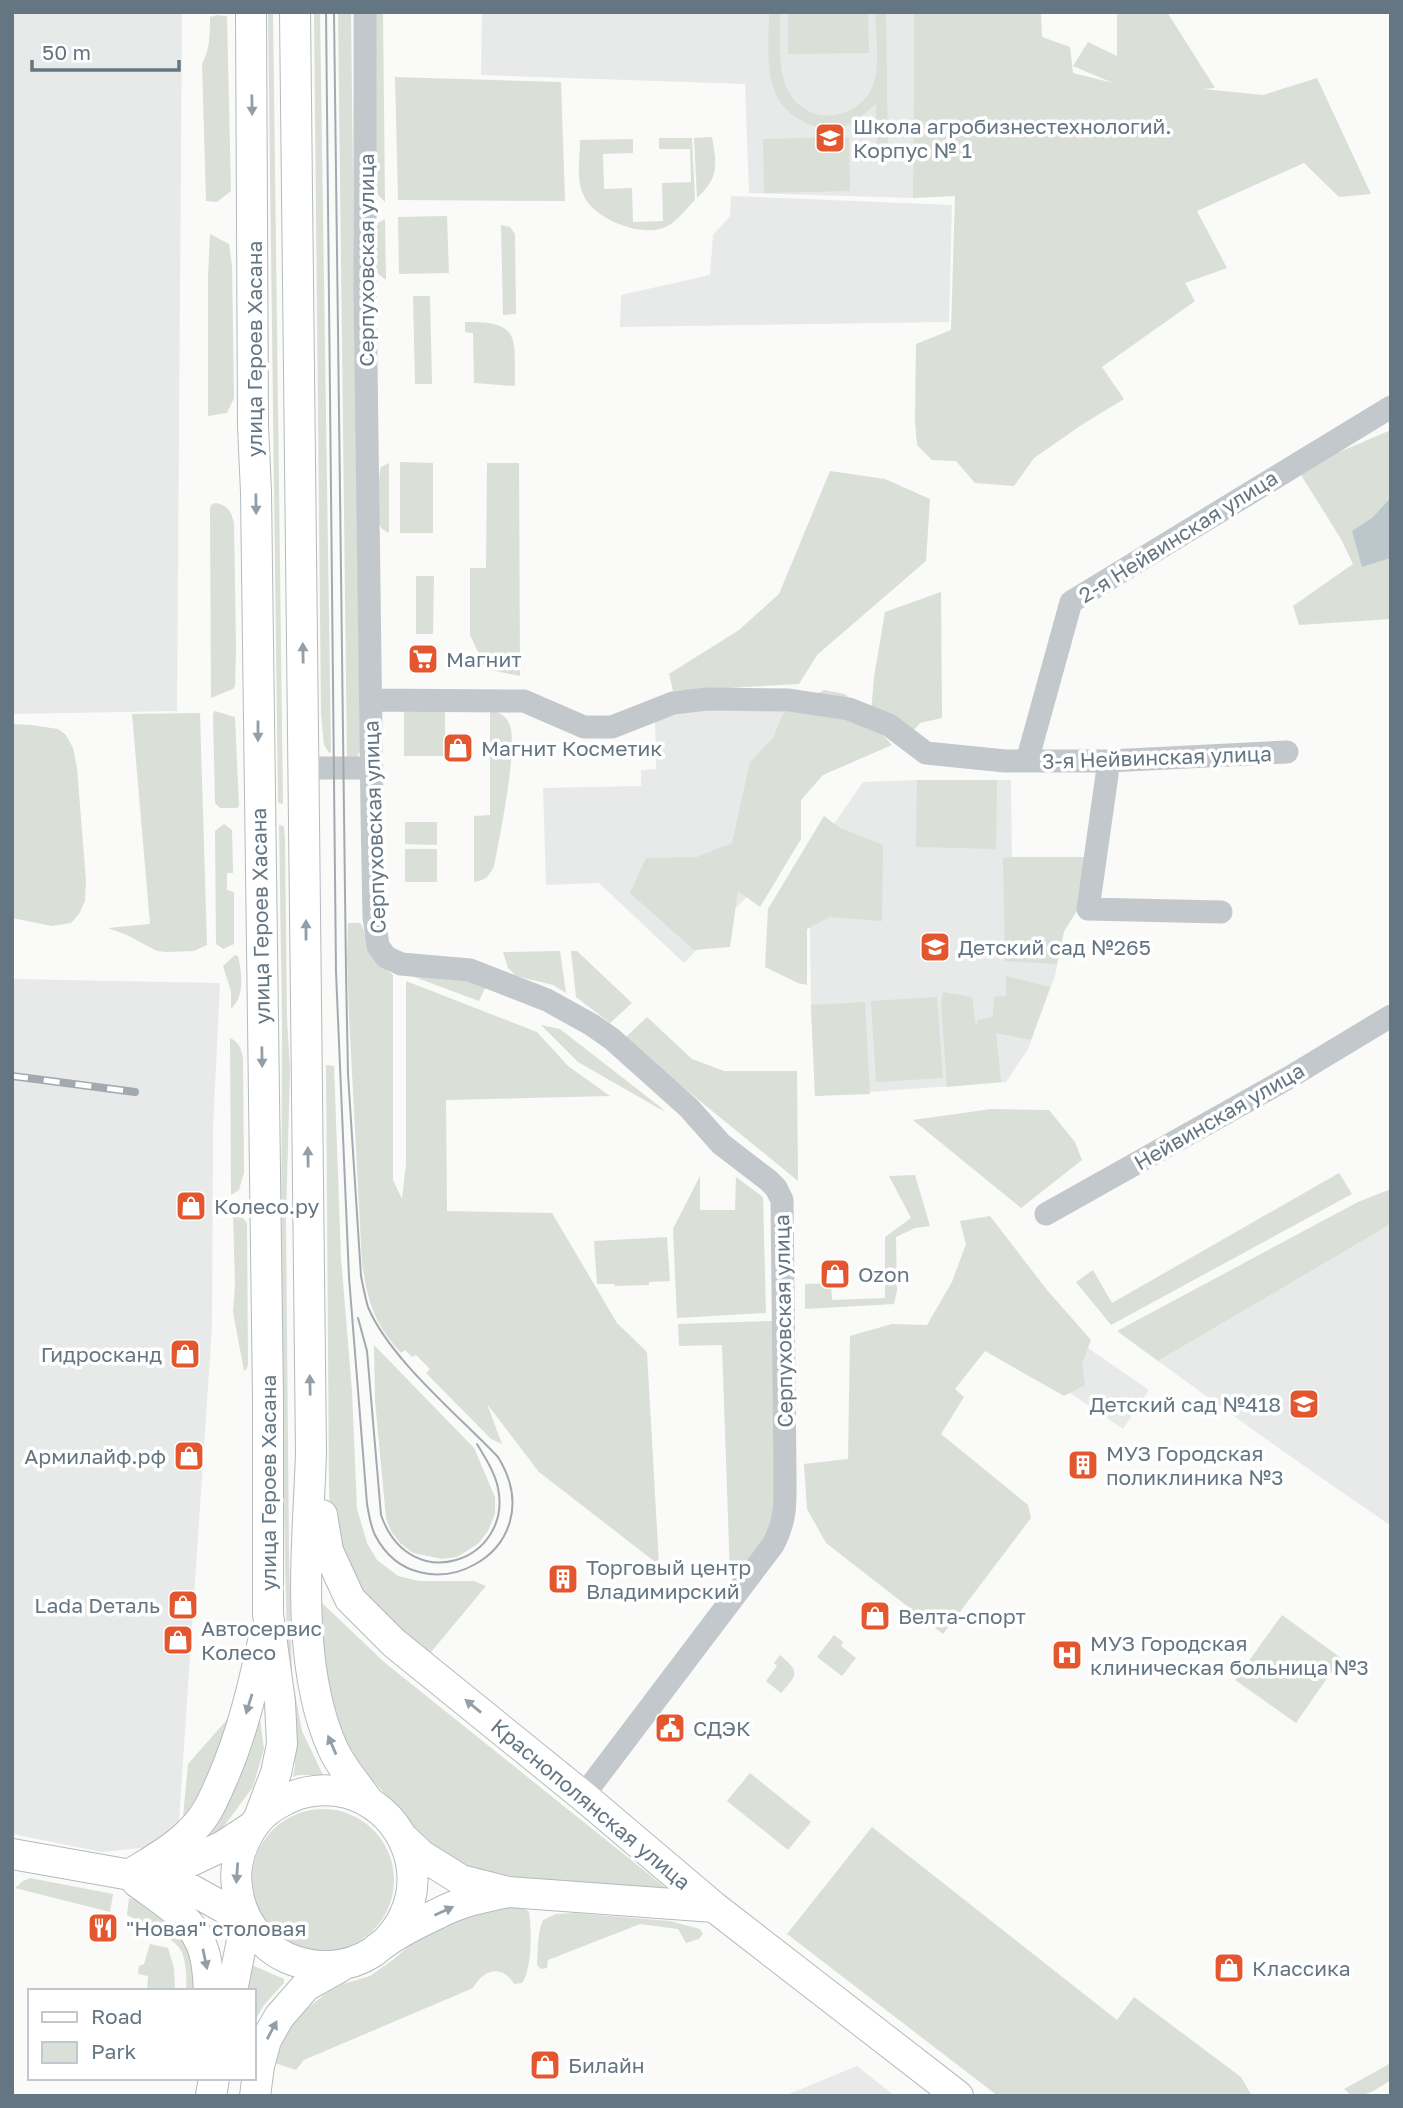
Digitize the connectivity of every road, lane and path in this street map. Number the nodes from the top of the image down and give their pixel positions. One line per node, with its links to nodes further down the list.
1 (251, 12): 15 (main road, улица Героев Хасана, one-way to 15)
2 (295, 12): 9 (main road, улица Героев Хасана, one-way to 2)
3 (365, 12): 5 (street, Серпуховская улица)
4 (1391, 407): 7 (street, 2-я Нейвинская улица)
5 (371, 700): 7 (street, 3-я Нейвинская улица); 10 (street, Серпуховская улица)
6 (1287, 752): 8 (street, 3-я Нейвинская улица)
7 (1027, 761): 8 (street, 3-я Нейвинская улица)
8 (1109, 761): 11 (street)
9 (304, 768): 10 (street); 14 (main road, улица Героев Хасана, one-way to 9)
10 (372, 768): 16 (street, Серпуховская улица)
11 (1220, 912)
12 (1391, 1016): 13 (street, Нейвинская улица)
13 (1046, 1214)
14 (311, 1453): 16 (main road, Краснополянская улица, one-way to 14); 17 (main road, улица Героев Хасана, one-way to 14)
15 (268, 1614): 18 (main road, улица Героев Хасана); 21 (main road, one-way to 21)
16 (583, 1796): 23 (main road, Краснополянская улица)
17 (369, 1802): 18 (main road); 19 (main road)
18 (256, 1821): 21 (main road); 24 (main road, one-way to 24)
19 (402, 1837): 22 (main road); 25 (main road)
20 (12, 1854): 21 (main road)
21 (128, 1875): 24 (main road); 27 (main road, one-way to 27)
22 (508, 1892): 23 (main road); 25 (main road, one-way to 22)
23 (714, 1907): 30 (main road, Краснополянская улица)
24 (246, 1920): 26 (main road); 28 (main road)
25 (386, 1942): 26 (main road)
26 (343, 1965): 29 (main road, one-way to 26)
27 (209, 1989)
28 (232, 1989)
29 (255, 2096)
30 (958, 2096)

